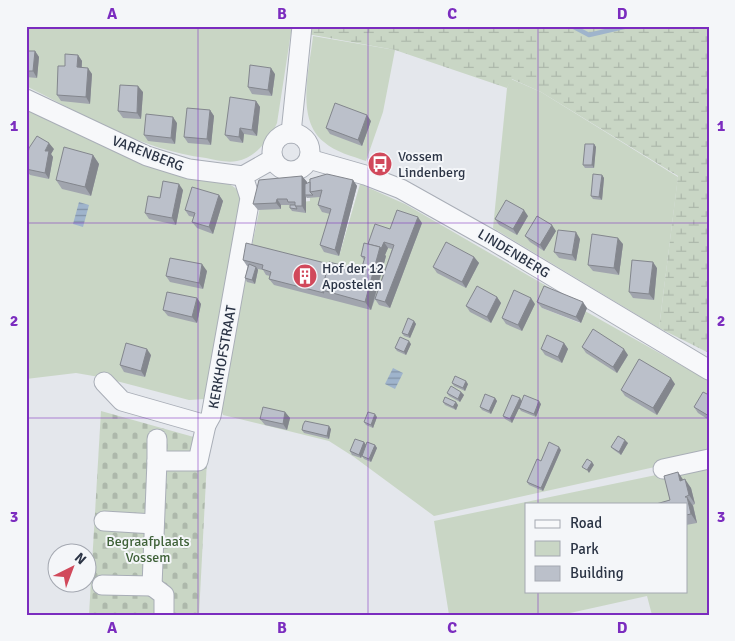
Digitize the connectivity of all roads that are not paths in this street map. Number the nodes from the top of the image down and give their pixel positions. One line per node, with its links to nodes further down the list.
1 (302, 26): 3 (street)
2 (26, 99): 6 (street, VARENBERG)
3 (292, 133): 4 (street); 5 (street)
4 (273, 159): 5 (street); 6 (street)
5 (309, 159): 7 (street, LINDENBERG)
6 (243, 176): 9 (street, KERKHOFSTRAAT)
7 (709, 370)
8 (104, 382): 9 (street, KERKHOFSTRAAT)
9 (206, 425): 12 (street)
10 (157, 439): 12 (street)
11 (709, 460): 13 (street)
12 (157, 461): 15 (street)
13 (663, 469)
14 (104, 521): 15 (street)
15 (154, 524): 17 (street)
16 (102, 585): 17 (street)
17 (152, 586): 18 (street)
18 (164, 615)

